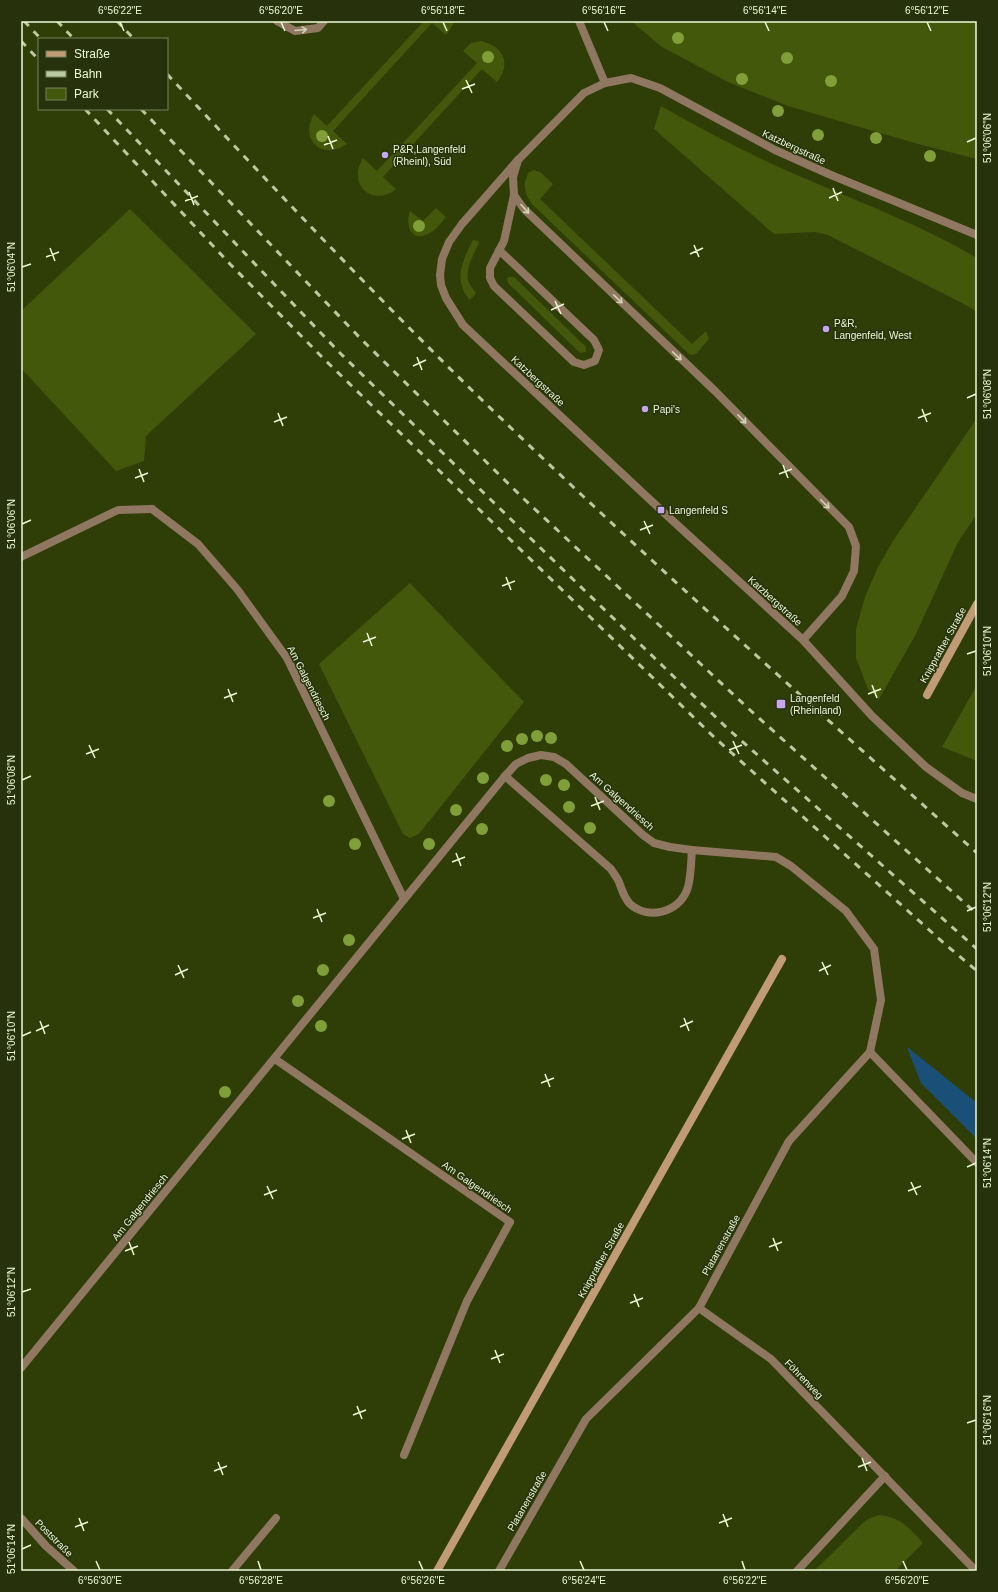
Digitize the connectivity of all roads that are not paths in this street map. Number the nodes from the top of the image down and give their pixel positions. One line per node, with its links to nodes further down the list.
1 (277, 21): 2 (street, one-way to 2)
2 (324, 21)
3 (579, 21): 4 (street)
4 (605, 83): 5 (street, Katzbergstraße); 7 (street, Katzbergstraße)
5 (518, 160): 6 (street); 11 (street, Katzbergstraße)
6 (514, 195): 8 (street); 11 (street, Katzbergstraße, one-way to 11)
7 (977, 235)
8 (499, 250): 8 (street)
9 (21, 557): 16 (street, Am Galgendriesch)
10 (977, 604): 12 (main road, Knipprather Straße)
11 (803, 640): 14 (street)
12 (927, 695)
13 (505, 776): 15 (street, Am Galgendriesch); 15 (street); 16 (street, Am Galgendriesch)
14 (977, 799)
15 (692, 850): 18 (street, Am Galgendriesch)
16 (404, 899): 19 (street, Am Galgendriesch)
17 (782, 959): 29 (main road, Knipprather Straße)
18 (870, 1052): 20 (street); 21 (street, Platanenstraße)
19 (275, 1059): 22 (street, Am Galgendriesch); 23 (street, Am Galgendriesch)
20 (977, 1163)
21 (699, 1308): 24 (street, Föhrenweg); 30 (street, Platanenstraße)
22 (21, 1368)
23 (404, 1455)
24 (885, 1476): 31 (street); 32 (street, Föhrenweg)
25 (21, 1518): 27 (street, Poststraße)
26 (276, 1518): 28 (street)
27 (74, 1571)
28 (232, 1571)
29 (437, 1571)
30 (498, 1571)
31 (797, 1571)
32 (976, 1571)

